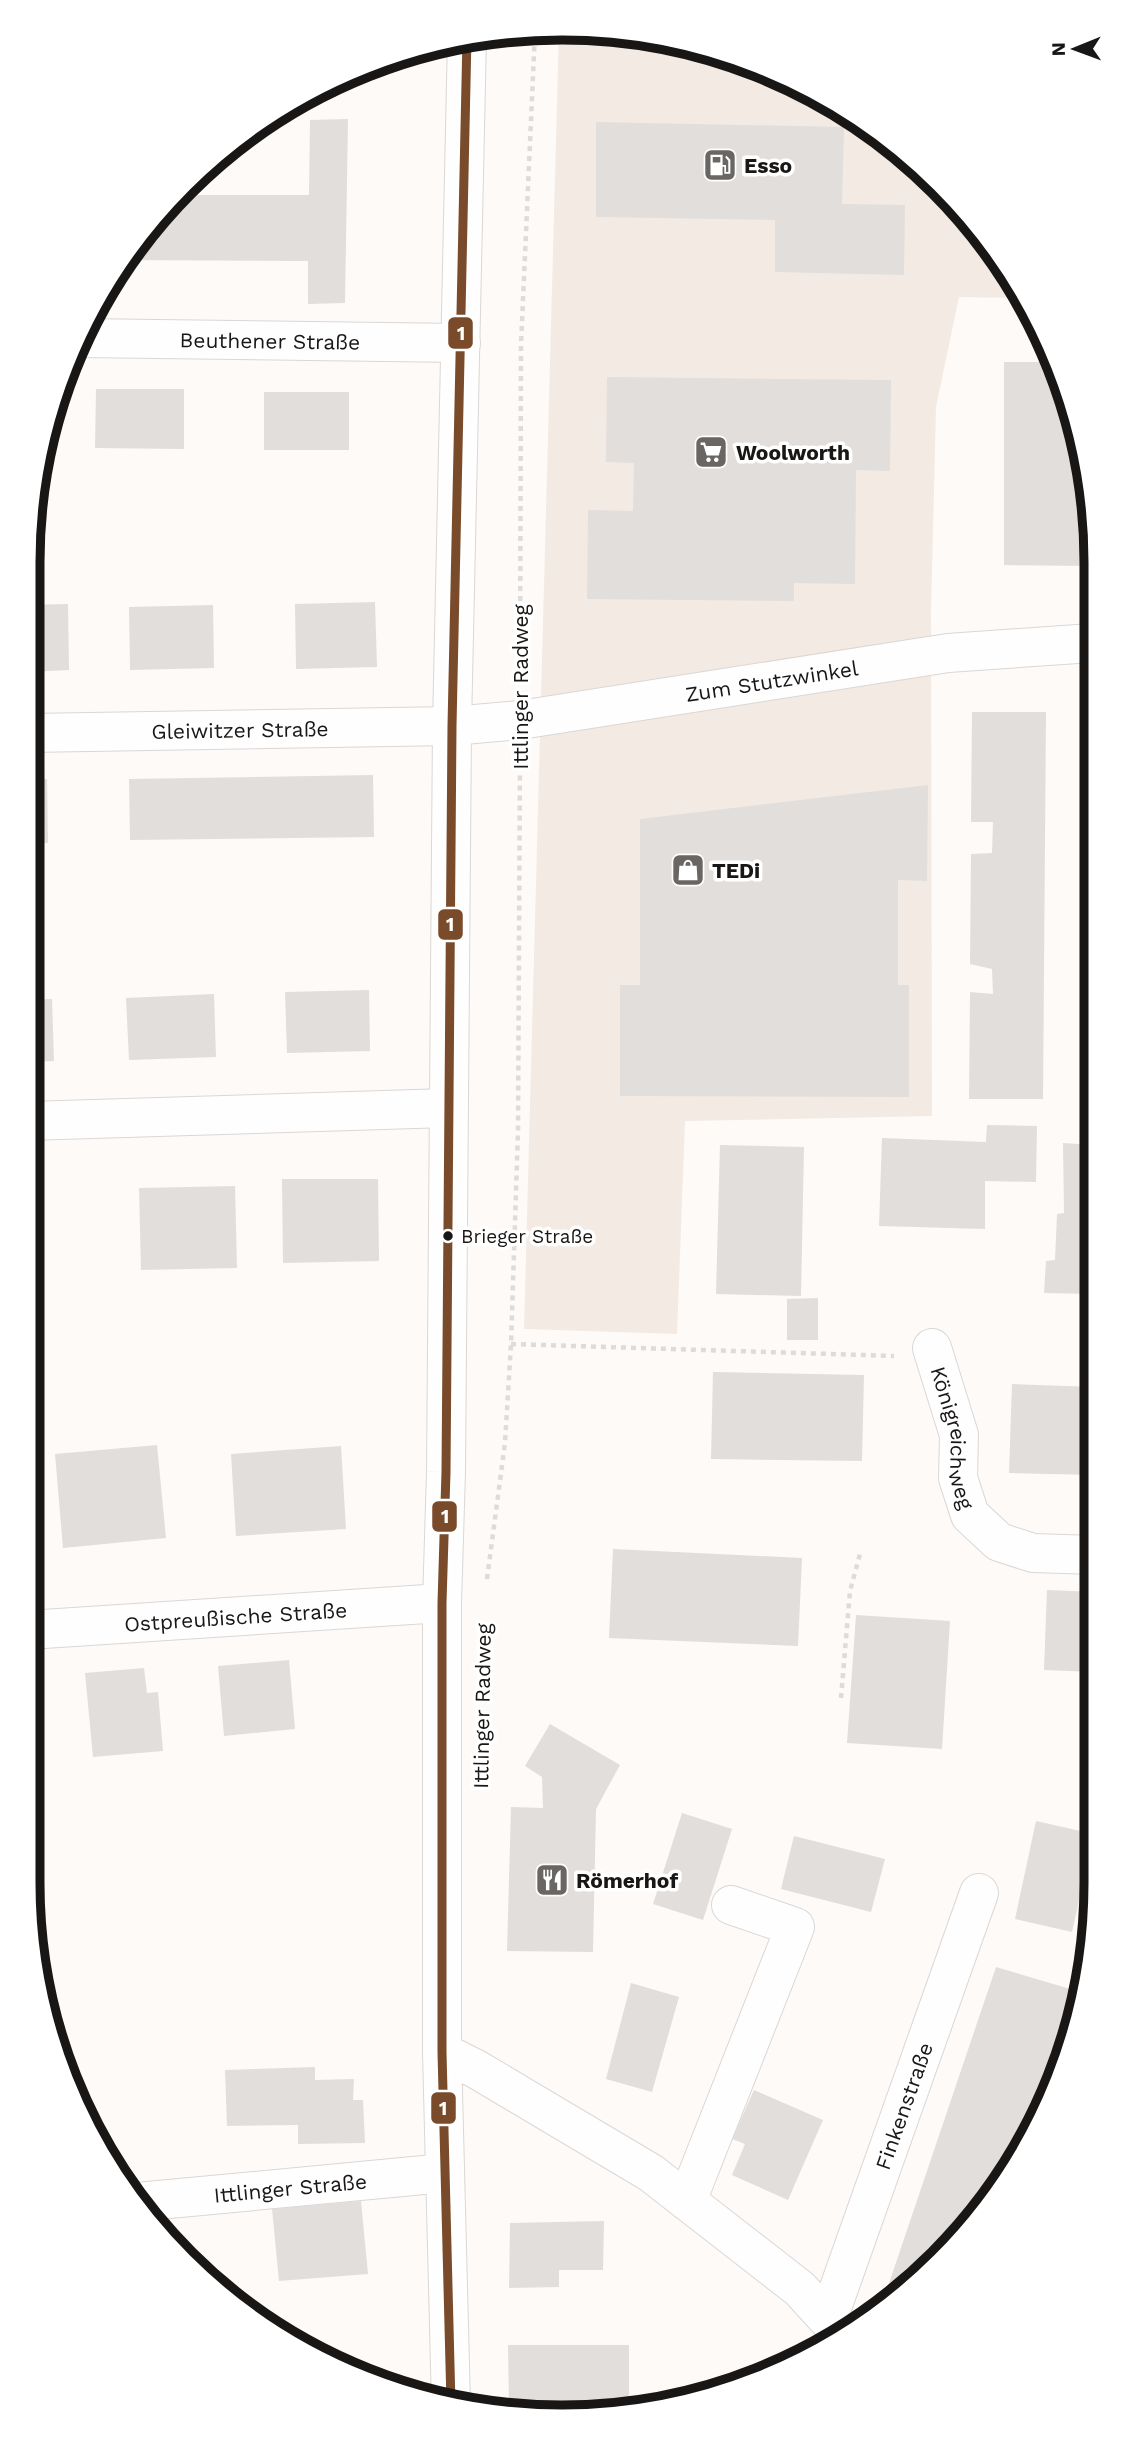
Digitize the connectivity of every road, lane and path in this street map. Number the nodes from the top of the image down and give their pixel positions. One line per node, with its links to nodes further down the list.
1 (534, 41): 6 (path, Ittlinger Radweg)
2 (467, 49): 4 (street)
3 (91, 338): 4 (street, Beuthener Straße)
4 (461, 343): 7 (street)
5 (1084, 644): 6 (street, Zum Stutzwinkel)
6 (520, 720): 7 (street, Zum Stutzwinkel); 11 (path, Ittlinger Radweg)
7 (452, 726): 8 (street, Gleiwitzer Straße); 9 (street)
8 (40, 733)
9 (449, 1108): 10 (street); 16 (street)
10 (40, 1121)
11 (511, 1344): 12 (path); 15 (path, Ittlinger Radweg)
12 (932, 1348): 14 (street, Königreichweg)
13 (860, 1554): 18 (path)
14 (1084, 1555)
15 (486, 1586)
16 (442, 1603): 17 (street, Ostpreußische Straße); 21 (street)
17 (40, 1629)
18 (841, 1698)
19 (979, 1893): 25 (street, Finkenstraße)
20 (731, 1905): 24 (street)
21 (442, 2052): 22 (street); 24 (street, Finkenstraße)
22 (445, 2173): 23 (street, Ittlinger Straße); 26 (street)
23 (148, 2201)
24 (687, 2201): 25 (street, Finkenstraße)
25 (835, 2327)
26 (447, 2392)

